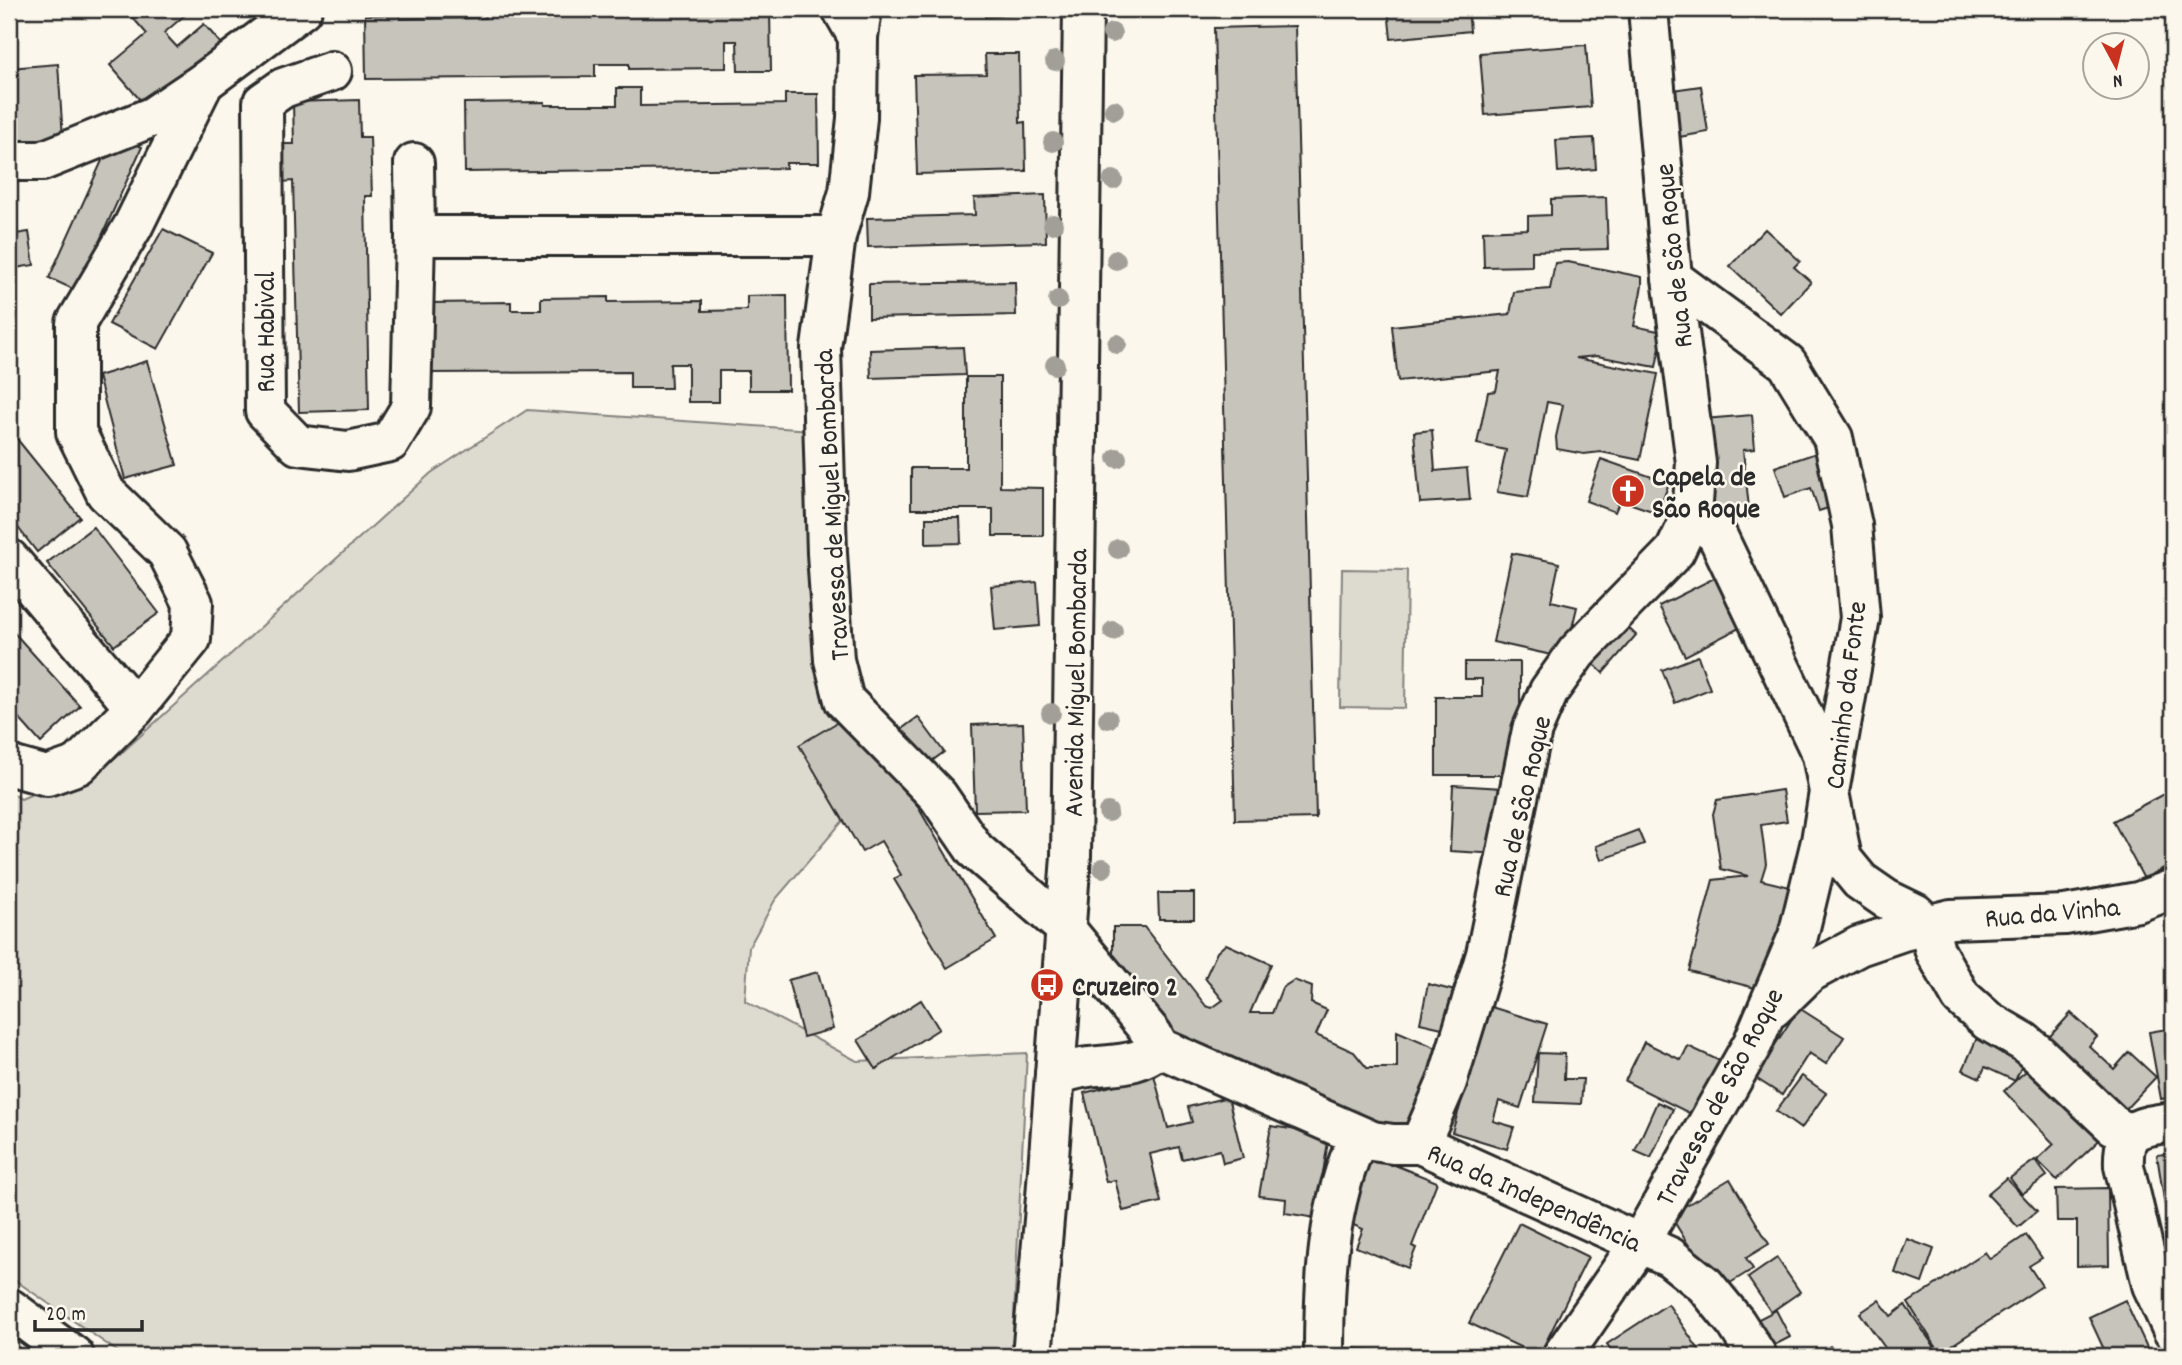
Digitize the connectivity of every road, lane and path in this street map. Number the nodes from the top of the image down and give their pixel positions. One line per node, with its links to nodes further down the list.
1 (302, 9): 6 (street)
2 (1083, 9): 19 (street, Avenida Miguel Bombarda)
3 (1648, 9): 11 (street, Rua de São Roque)
4 (854, 18): 10 (street, Travessa de Miguel Bombarda)
5 (332, 71): 9 (street, Rua Habival)
6 (204, 82): 7 (street); 14 (street)
7 (9, 161)
8 (414, 163): 9 (street, Rua Habival)
9 (415, 236): 10 (street)
10 (836, 236): 19 (street, Travessa de Miguel Bombarda)
11 (1672, 278): 12 (street, Rua de São Roque); 16 (street, Caminho da Fonte)
12 (1692, 515): 16 (street, Travessa de São Roque); 26 (street, Rua de São Roque)
13 (9, 559): 14 (street)
14 (135, 708): 15 (street)
15 (9, 764)
16 (1829, 792): 18 (street, Caminho da Fonte); 20 (street, Travessa de São Roque)
17 (2173, 889): 18 (street, Rua da Vinha)
18 (1928, 926): 20 (street, Rua da Vinha); 24 (street)
19 (1064, 927): 21 (street); 22 (street, Avenida Miguel Bombarda)
20 (1764, 1016): 27 (street, Travessa de São Roque)
21 (1160, 1048): 22 (street); 25 (street, Rua da Independência)
22 (1055, 1074): 32 (street, Avenida Miguel Bombarda)
23 (2173, 1122): 24 (street)
24 (2130, 1135): 29 (street)
25 (1359, 1136): 26 (street, Rua da Independência); 33 (street)
26 (1420, 1144): 27 (street, Rua da Independência)
27 (1640, 1243): 31 (street, Travessa de São Roque); 34 (street, Rua da Independência)
28 (9, 1308): 30 (street)
29 (2173, 1331)
30 (61, 1350)
31 (1563, 1354)
32 (1032, 1356)
33 (1324, 1356)
34 (1757, 1356)

